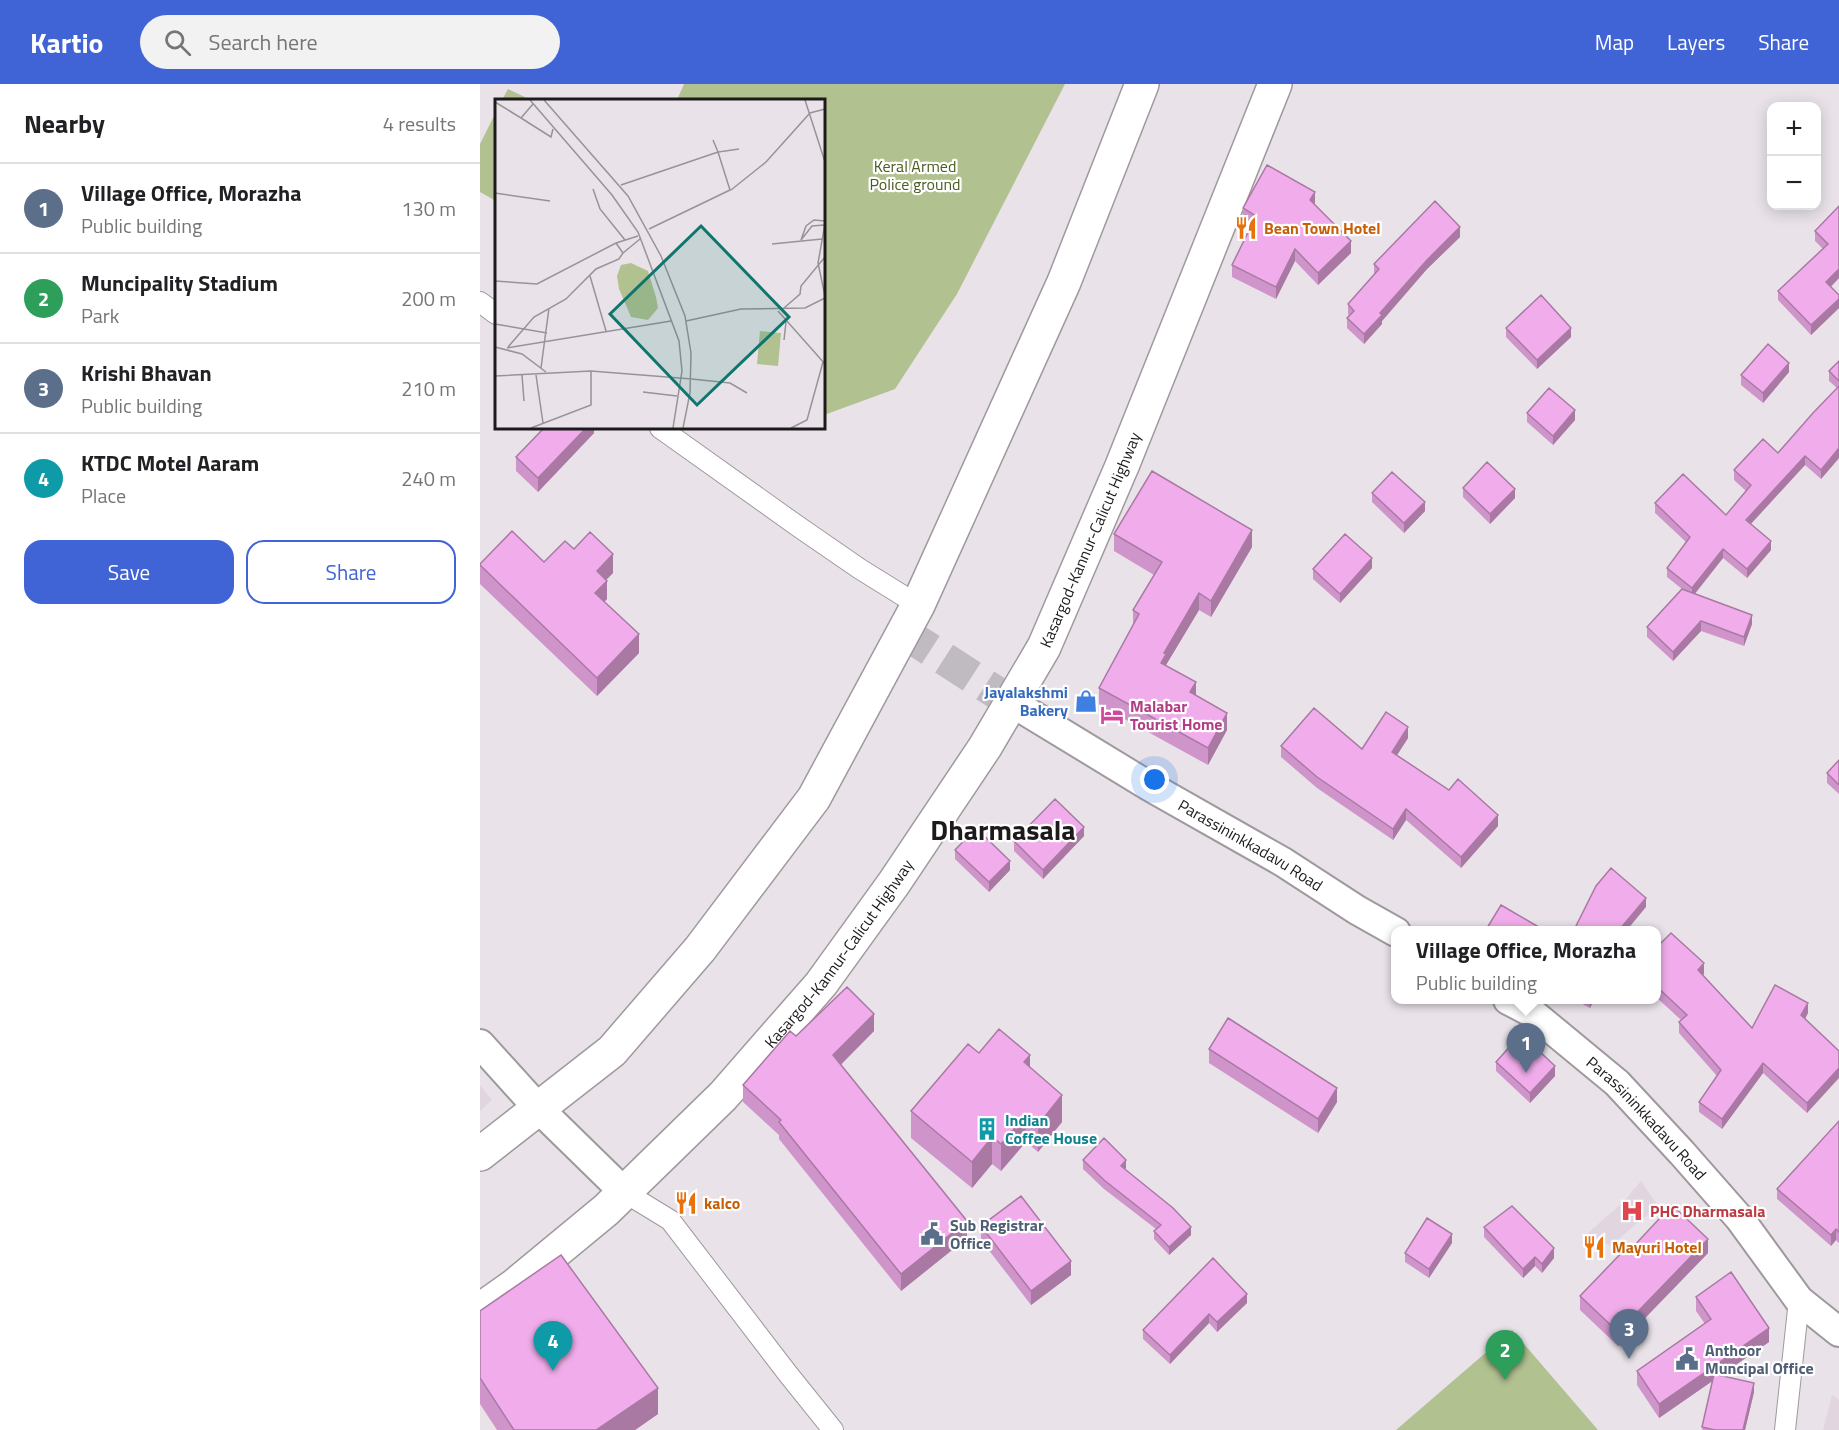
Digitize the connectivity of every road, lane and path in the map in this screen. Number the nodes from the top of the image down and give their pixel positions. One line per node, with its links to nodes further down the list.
1 (1142, 84): 6 (highway)
2 (1275, 84): 7 (highway, Kasargod-Kannur-Calicut Highway)
3 (480, 302): 4 (street)
4 (495, 313)
5 (661, 429): 6 (street)
6 (918, 605): 11 (highway)
7 (1011, 702): 8 (main road, Parassininkkadavu Road); 13 (highway, Kasargod-Kannur-Calicut Highway)
8 (1391, 930)
9 (1517, 1004): 14 (main road, Parassininkkadavu Road)
10 (480, 1044): 11 (main road)
11 (538, 1108): 12 (highway); 13 (main road)
12 (480, 1154)
13 (624, 1192): 15 (highway, Kasargod-Kannur-Calicut Highway); 17 (street)
14 (1799, 1300): 16 (main road, Parassininkkadavu Road); 18 (street)
15 (480, 1310)
16 (1839, 1332)
17 (833, 1430)
18 (1785, 1430)

